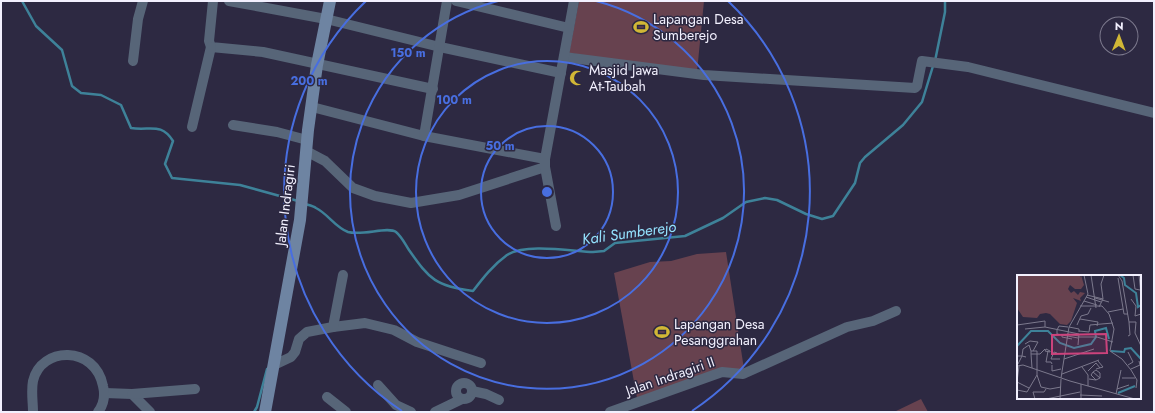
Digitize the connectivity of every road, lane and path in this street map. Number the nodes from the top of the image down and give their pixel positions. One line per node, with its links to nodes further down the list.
1 (143, 1): 13 (street)
2 (213, 1): 10 (street)
3 (229, 1): 8 (street)
4 (330, 1): 8 (street, Jalan Indragiri)
5 (447, 1): 11 (street)
6 (456, 1): 9 (street)
7 (574, 1): 9 (street)
8 (326, 19): 11 (street); 14 (street, Jalan Indragiri)
9 (569, 28): 12 (street)
10 (210, 46): 14 (street); 20 (street)
11 (440, 47): 15 (street); 16 (street)
12 (564, 57): 15 (street); 18 (street)
13 (133, 61)
14 (317, 64): 16 (street); 17 (street, Jalan Indragiri)
15 (561, 73): 23 (street)
16 (433, 89): 21 (street)
17 (312, 107): 21 (street); 22 (street, Jalan Indragiri)
18 (1154, 113)
19 (233, 125): 22 (street)
20 (192, 127)
21 (424, 136): 23 (street)
22 (307, 146): 23 (street); 29 (street, Jalan Indragiri)
23 (545, 163): 24 (street)
24 (556, 226)
25 (343, 275): 27 (street)
26 (896, 311): 44 (street, Jalan Indragiri II)
27 (333, 328): 28 (street); 29 (street)
28 (481, 364)
29 (274, 365): 40 (street, Jalan Indragiri)
30 (378, 385): 36 (street)
31 (195, 389): 33 (street)
32 (105, 393): 33 (street); 37 (street); 38 (street)
33 (132, 394): 39 (street)
34 (327, 397): 41 (street)
35 (499, 400): 43 (street)
36 (396, 408): 42 (street)
37 (33, 412)
38 (98, 412)
39 (150, 412)
40 (265, 412)
41 (346, 412)
42 (411, 412)
43 (435, 412)
44 (610, 412)

